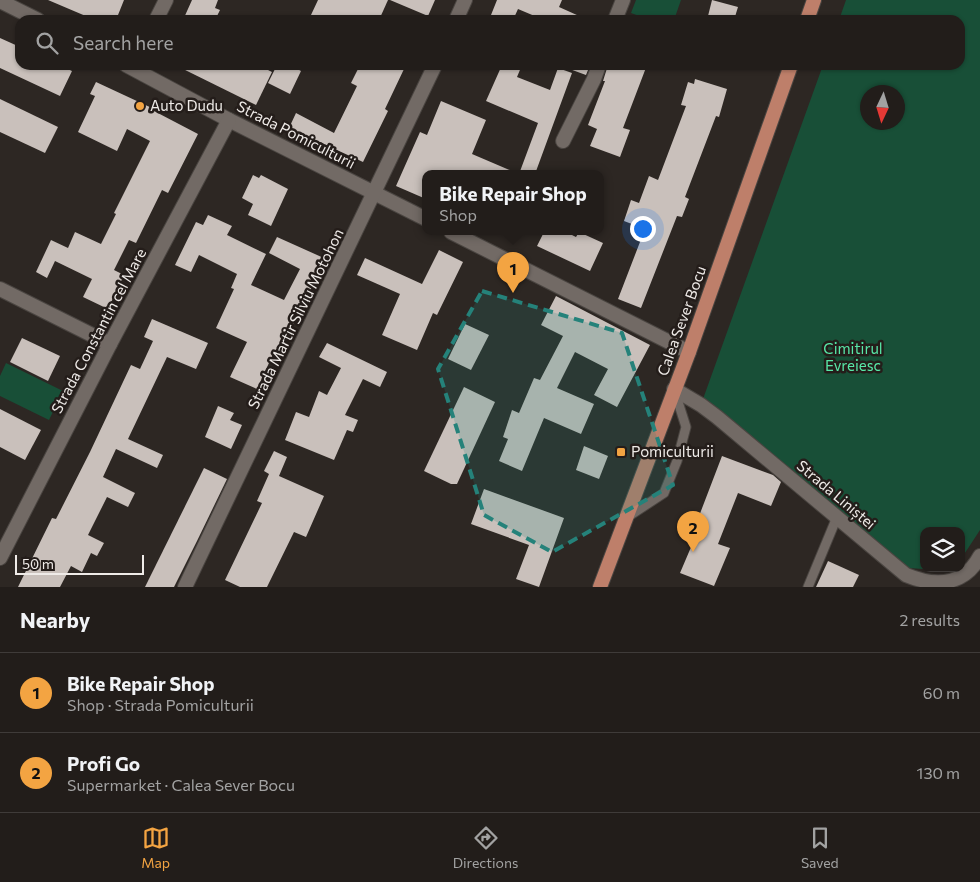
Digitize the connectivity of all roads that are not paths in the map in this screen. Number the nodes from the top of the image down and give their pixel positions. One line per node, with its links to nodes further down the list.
1 (166, 0): 7 (street)
2 (466, 0): 8 (street)
3 (623, 0): 9 (street)
4 (814, 0): 10 (main road)
5 (0, 1): 6 (street)
6 (28, 15)
7 (158, 15)
8 (458, 15)
9 (617, 15)
10 (809, 15)
11 (138, 70): 15 (street, Strada Pomiculturii)
12 (433, 70): 17 (street, Strada Martir Silviu Motohon)
13 (597, 70): 16 (street)
14 (789, 70): 22 (main road, Calea Sever Bocu)
15 (229, 120): 17 (street, Strada Pomiculturii); 21 (street, Strada Constantin cel Mare)
16 (563, 141)
17 (375, 194): 18 (street, Strada Pomiculturii); 28 (street, Strada Martir Silviu Motohon)
18 (422, 217)
19 (457, 235): 22 (street)
20 (0, 289): 21 (street)
21 (110, 344): 27 (street, Strada Constantin cel Mare)
22 (689, 352): 23 (main road, Calea Sever Bocu)
23 (674, 389): 24 (street, Strada Liniștei); 25 (main road, Calea Sever Bocu); 25 (lane)
24 (837, 517): 26 (street, Strada Liniștei); 30 (lane)
25 (626, 518): 29 (main road, Calea Sever Bocu)
26 (980, 556)
27 (0, 557)
28 (185, 587)
29 (600, 587)
30 (808, 587)

